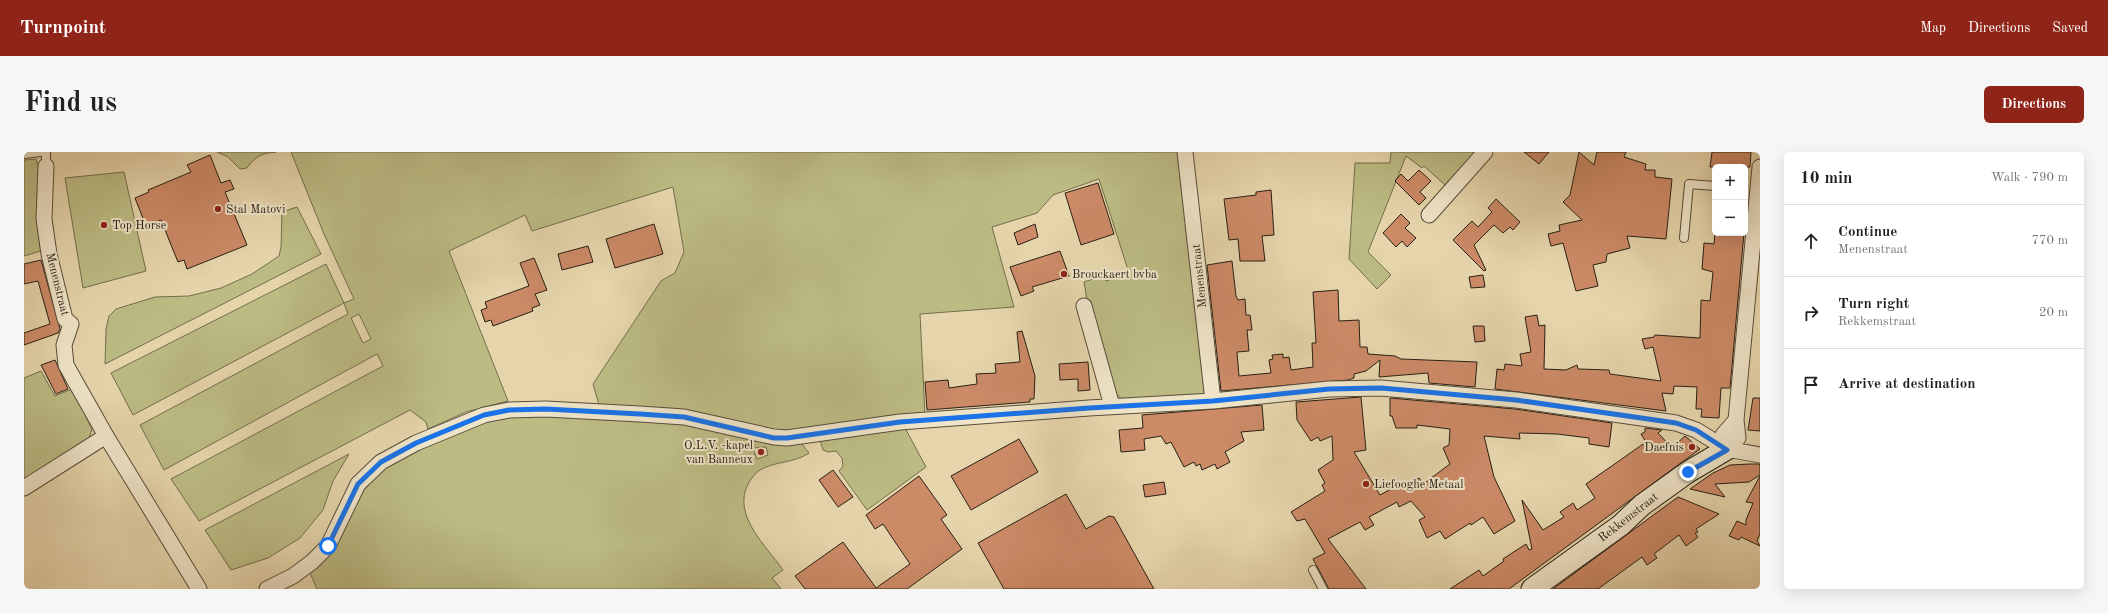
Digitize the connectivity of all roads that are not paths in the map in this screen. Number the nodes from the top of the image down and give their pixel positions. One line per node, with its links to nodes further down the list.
1 (41, 152): 4 (lane)
2 (1185, 152): 11 (street, Menenstraat)
3 (1485, 152): 8 (street)
4 (24, 154)
5 (46, 159): 13 (street, Menenstraat)
6 (1760, 167): 14 (street)
7 (1712, 186): 9 (lane)
8 (1429, 215)
9 (1684, 238)
10 (1084, 306): 12 (street)
11 (1213, 401): 12 (street); 14 (street)
12 (1112, 406): 19 (street)
13 (106, 436): 16 (street); 18 (street, Menenstraat)
14 (1720, 440): 15 (street); 21 (street, Rekkemstraat)
15 (1760, 455)
16 (24, 488)
17 (1313, 570): 20 (lane)
18 (199, 589)
19 (268, 589)
20 (1322, 589)
21 (1532, 589)

